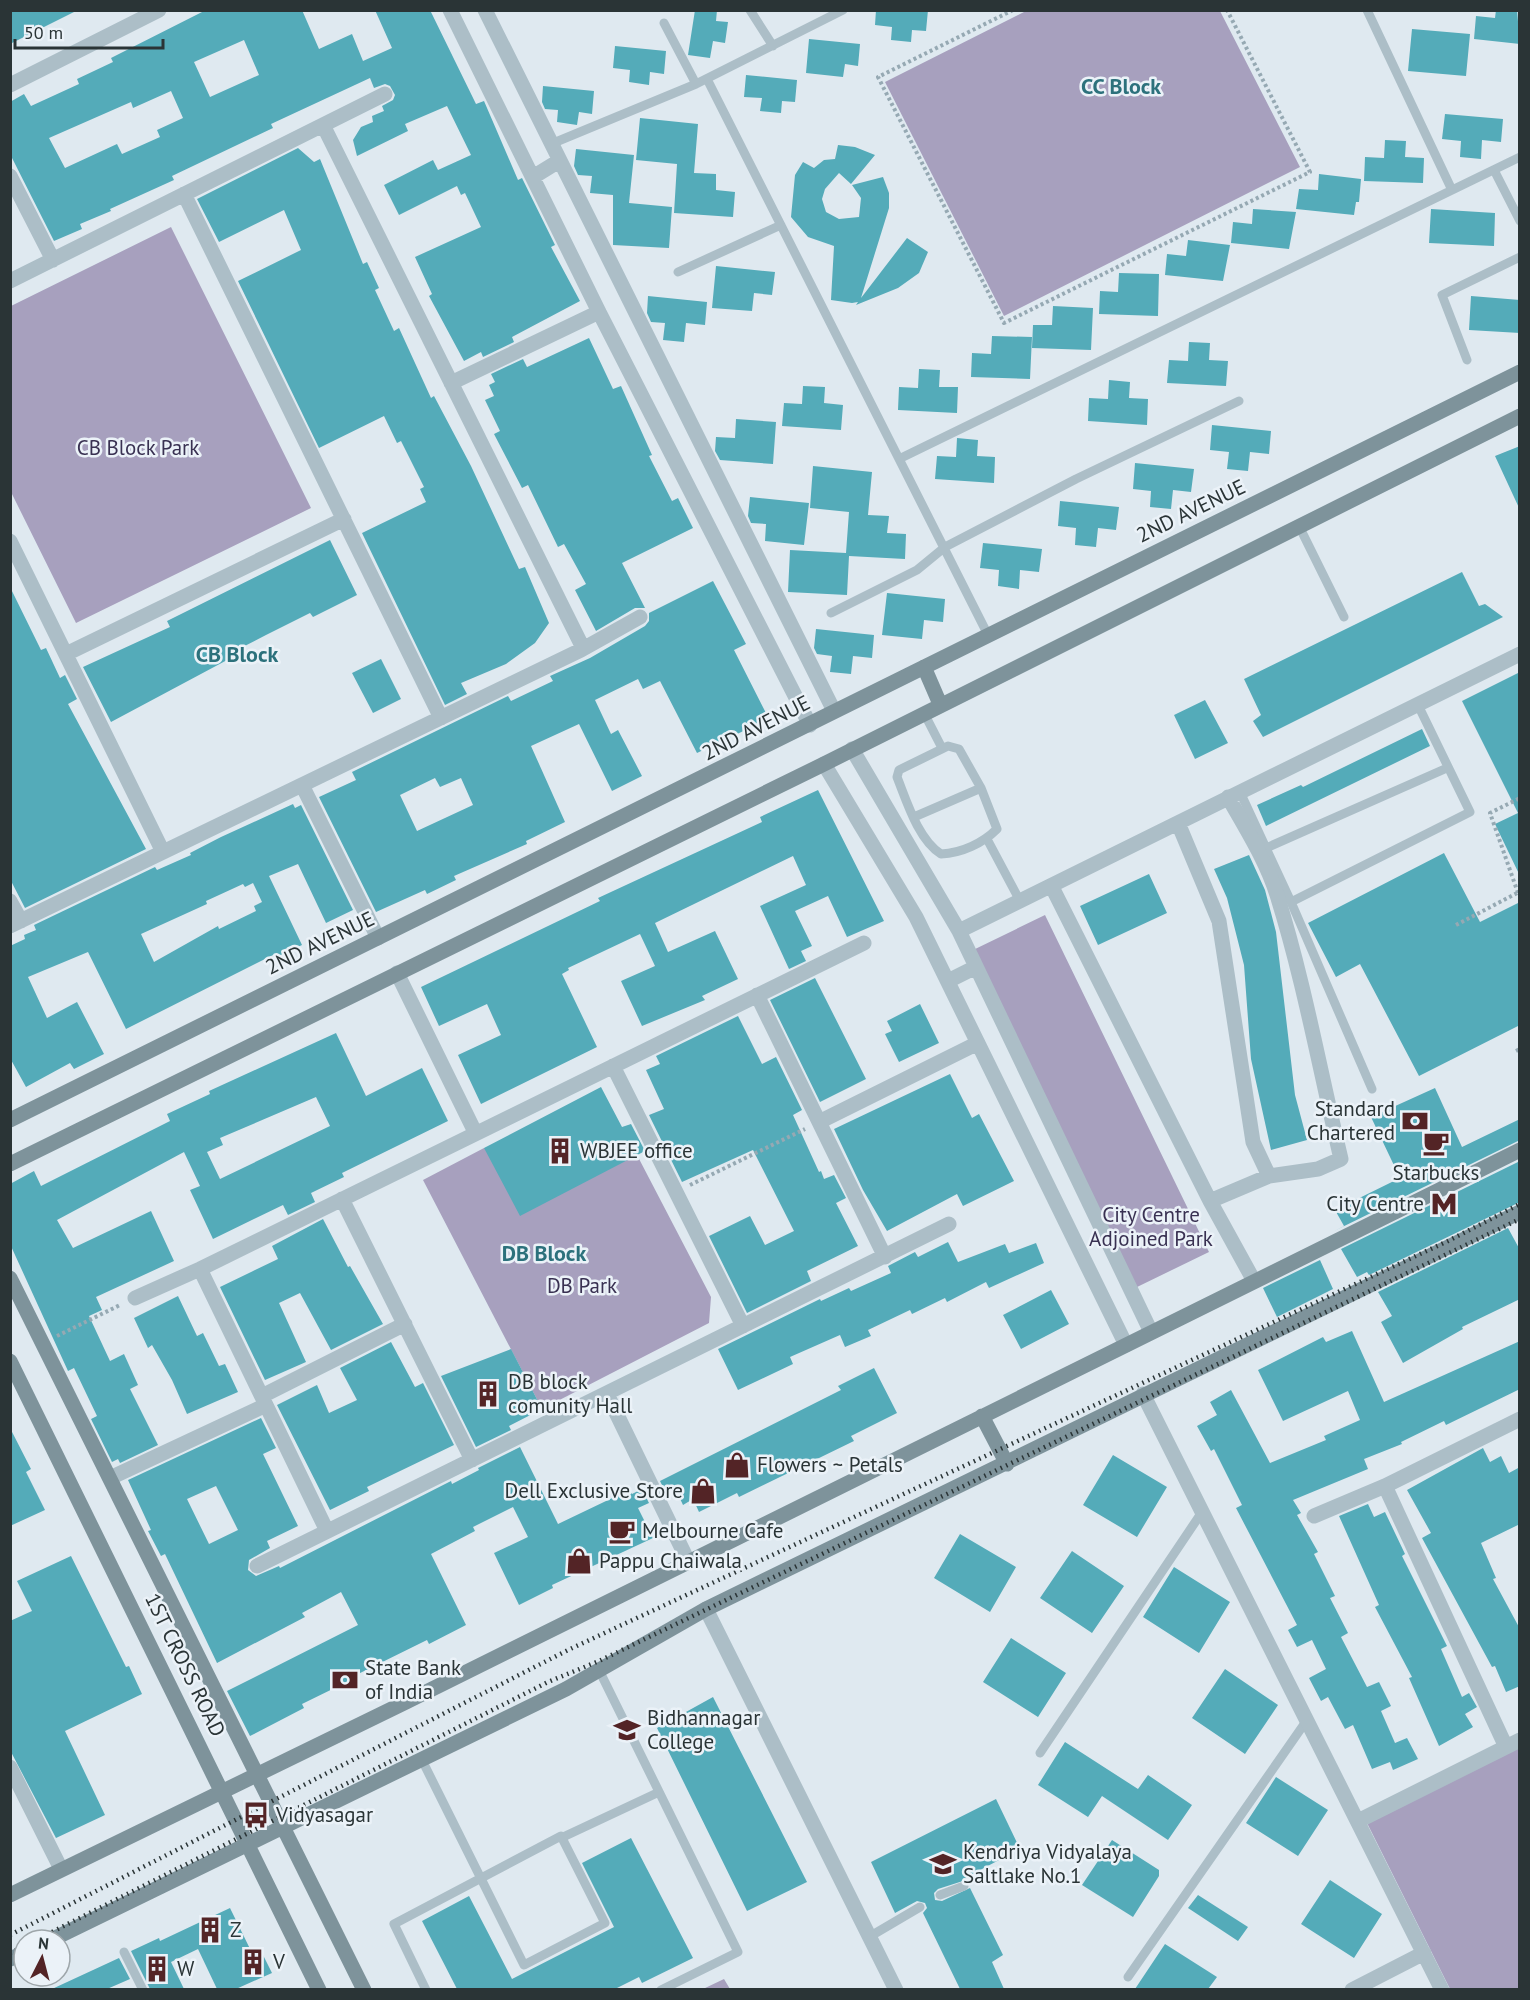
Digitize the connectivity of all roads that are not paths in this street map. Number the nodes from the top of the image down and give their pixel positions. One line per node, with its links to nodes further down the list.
1 (159, 10): 11 (street)
2 (450, 10): 19 (street)
3 (485, 10): 14 (street)
4 (750, 10): 8 (lane)
5 (843, 10): 8 (lane)
6 (1367, 10): 20 (lane)
7 (664, 23): 10 (lane)
8 (773, 46): 9 (lane)
9 (707, 79): 10 (lane); 23 (lane)
10 (696, 84): 14 (lane)
11 (10, 85)
12 (385, 94): 13 (street)
13 (323, 125): 21 (street); 31 (street)
14 (551, 144): 16 (street)
15 (1520, 157): 17 (lane)
16 (560, 161): 19 (street); 49 (street)
17 (1494, 170): 20 (lane); 22 (lane)
18 (10, 176): 25 (street)
19 (533, 177): 28 (street)
20 (1451, 188): 34 (lane)
21 (184, 194): 25 (street); 35 (street)
22 (1520, 221)
23 (782, 225): 26 (lane); 34 (lane)
24 (1520, 257): 29 (lane)
25 (52, 260): 27 (street)
26 (678, 272)
27 (10, 281)
28 (599, 312): 31 (street); 52 (street)
29 (1467, 360)
30 (1520, 372): 42 (street, 2ND AVENUE)
31 (451, 383): 43 (street)
32 (1239, 401): 38 (lane)
33 (1520, 416): 36 (street)
34 (901, 458): 38 (lane)
35 (344, 519): 44 (street); 51 (street)
36 (1299, 526): 41 (lane); 47 (street)
37 (10, 541): 44 (street)
38 (945, 547): 39 (lane); 42 (lane)
39 (831, 613)
40 (640, 617): 43 (street)
41 (1344, 617)
42 (988, 635): 46 (street, 2ND AVENUE)
43 (583, 648): 51 (street)
44 (66, 654): 64 (street)
45 (1520, 654): 48 (street)
46 (924, 667): 47 (street); 49 (street, 2ND AVENUE)
47 (940, 704): 50 (street)
48 (1418, 705): 56 (lane); 59 (street)
49 (834, 711): 52 (street, 2ND AVENUE)
50 (924, 713): 53 (lane); 54 (street)
51 (441, 718): 57 (street)
52 (810, 725): 71 (street, 2ND AVENUE)
53 (942, 747): 58 (lane); 60 (lane)
54 (852, 749): 55 (street); 70 (street)
55 (824, 764): 74 (street); 75 (street)
56 (1447, 768): 63 (lane); 68 (lane)
57 (302, 785): 64 (street); 71 (street)
58 (981, 788): 60 (lane); 62 (lane)
59 (1234, 794): 61 (street); 63 (lane); 85 (street)
60 (914, 817): 62 (lane)
61 (1178, 823): 65 (street); 85 (street)
62 (987, 838): 67 (lane)
63 (1266, 848): 68 (lane)
64 (163, 852): 69 (street)
65 (1052, 887): 67 (street); 87 (street)
66 (10, 900): 69 (street)
67 (1020, 901): 70 (street)
68 (1292, 902): 79 (lane)
69 (16, 924)
70 (959, 931): 73 (street)
71 (378, 938): 80 (street, 2ND AVENUE)
72 (864, 943): 76 (street)
73 (976, 967): 75 (street); 97 (street)
74 (398, 973): 82 (street); 84 (street)
75 (948, 981): 77 (street)
76 (757, 995): 78 (street); 81 (street)
77 (978, 1043): 81 (street); 98 (street)
78 (613, 1066): 82 (street); 96 (street)
79 (1372, 1089)
80 (10, 1120)
81 (819, 1122): 90 (street)
82 (475, 1132): 86 (street)
83 (1520, 1150): 93 (street)
84 (10, 1164)
85 (1269, 1176): 87 (street)
86 (342, 1199): 91 (street); 95 (street)
87 (1210, 1201): 93 (street)
88 (1520, 1212): 101 (street)
89 (949, 1224): 90 (street)
90 (885, 1257): 96 (street)
91 (200, 1269): 94 (street); 102 (street)
92 (10, 1278): 107 (street)
93 (1254, 1281): 97 (street)
94 (135, 1298)
95 (405, 1324): 102 (street); 105 (street)
96 (743, 1326): 100 (street)
97 (1151, 1332): 98 (street)
98 (1126, 1345): 103 (street)
99 (10, 1361): 122 (street, 1ST CROSS ROAD)
100 (607, 1394): 105 (street); 112 (street)
101 (1143, 1394): 106 (street); 109 (street)
102 (264, 1400): 107 (street); 111 (street)
103 (982, 1416): 106 (street); 112 (street)
104 (1519, 1420): 108 (street)
105 (472, 1460): 111 (street)
106 (1007, 1464): 114 (street)
107 (110, 1478): 121 (street)
108 (1385, 1486): 110 (street); 117 (street)
109 (1202, 1512): 116 (street); 118 (lane)
110 (1314, 1516)
111 (327, 1531): 113 (street)
112 (688, 1561): 121 (street)
113 (257, 1566)
114 (706, 1610): 115 (street); 135 (street)
115 (599, 1670): 119 (street); 123 (lane)
116 (1307, 1719): 124 (street); 138 (lane)
117 (1513, 1743): 124 (street)
118 (1040, 1753)
119 (422, 1760): 125 (street); 129 (lane)
120 (10, 1767): 128 (street)
121 (257, 1775): 122 (street); 125 (street)
122 (223, 1790): 127 (street, 1ST CROSS ROAD); 128 (street)
123 (657, 1793): 126 (lane); 143 (lane)
124 (1358, 1821): 137 (street)
125 (283, 1828): 127 (street); 141 (street)
126 (561, 1838): 129 (lane); 129 (lane)
127 (250, 1845): 134 (street); 140 (street, 1ST CROSS ROAD)
128 (61, 1869): 131 (street)
129 (480, 1878): 142 (lane)
130 (964, 1886): 132 (lane)
131 (10, 1895)
132 (940, 1895)
133 (920, 1907): 135 (lane)
134 (72, 1930)
135 (869, 1937): 144 (street)
136 (124, 1952): 139 (lane)
137 (1424, 1953): 145 (street); 146 (street)
138 (1128, 1977)
139 (143, 1989)
140 (319, 1989)
141 (364, 1989)
142 (426, 1989)
143 (661, 1989)
144 (896, 1989)
145 (1352, 1989)
146 (1442, 1989)

